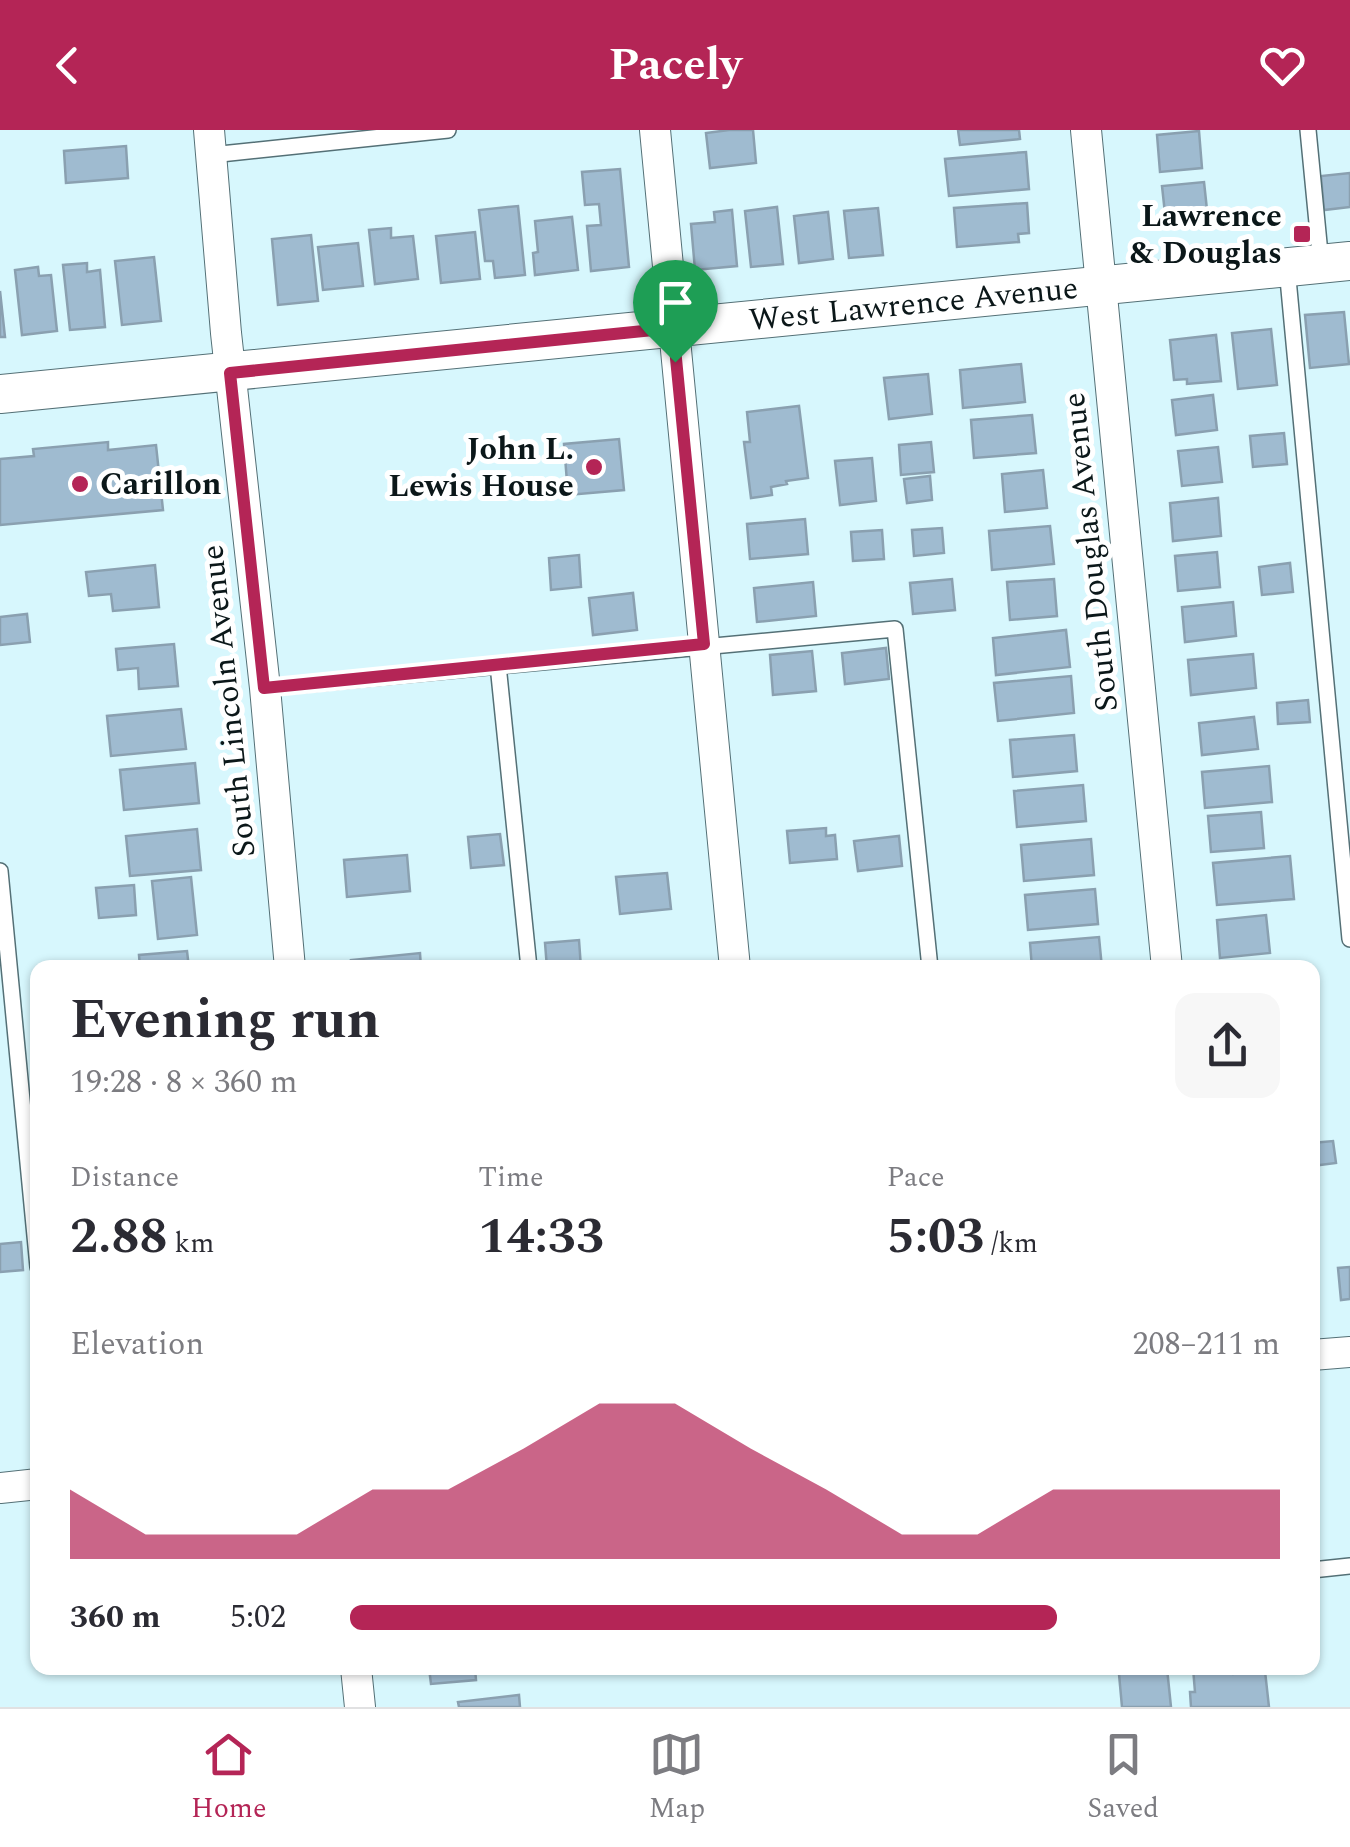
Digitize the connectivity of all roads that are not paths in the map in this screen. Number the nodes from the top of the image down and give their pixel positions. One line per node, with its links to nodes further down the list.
1 (448, 130): 5 (lane)
2 (655, 130): 8 (street)
3 (1086, 130): 7 (street, South Douglas Avenue)
4 (1308, 130): 6 (lane)
5 (210, 142): 9 (street, South Lincoln Avenue)
6 (1319, 265): 7 (street, West Lawrence Avenue); 15 (lane)
7 (1102, 286): 8 (street, West Lawrence Avenue); 20 (street, South Douglas Avenue)
8 (673, 328): 9 (street, West Lawrence Avenue); 11 (street)
9 (230, 373): 10 (street, West Lawrence Avenue); 13 (street, South Lincoln Avenue)
10 (0, 394)
11 (704, 644): 12 (lane); 18 (street); 19 (lane)
12 (498, 665): 13 (lane); 17 (lane)
13 (264, 688): 16 (street, South Lincoln Avenue)
14 (0, 870): 21 (lane)
15 (1350, 939)
16 (289, 960)
17 (529, 960)
18 (734, 960)
19 (929, 960)
20 (1166, 960)
21 (30, 1183)
22 (1350, 1352): 23 (street)
23 (1320, 1354)
24 (30, 1485): 25 (street)
25 (0, 1488)
26 (1350, 1566): 27 (lane)
27 (1320, 1569)
28 (357, 1675): 29 (street)
29 (360, 1707)

